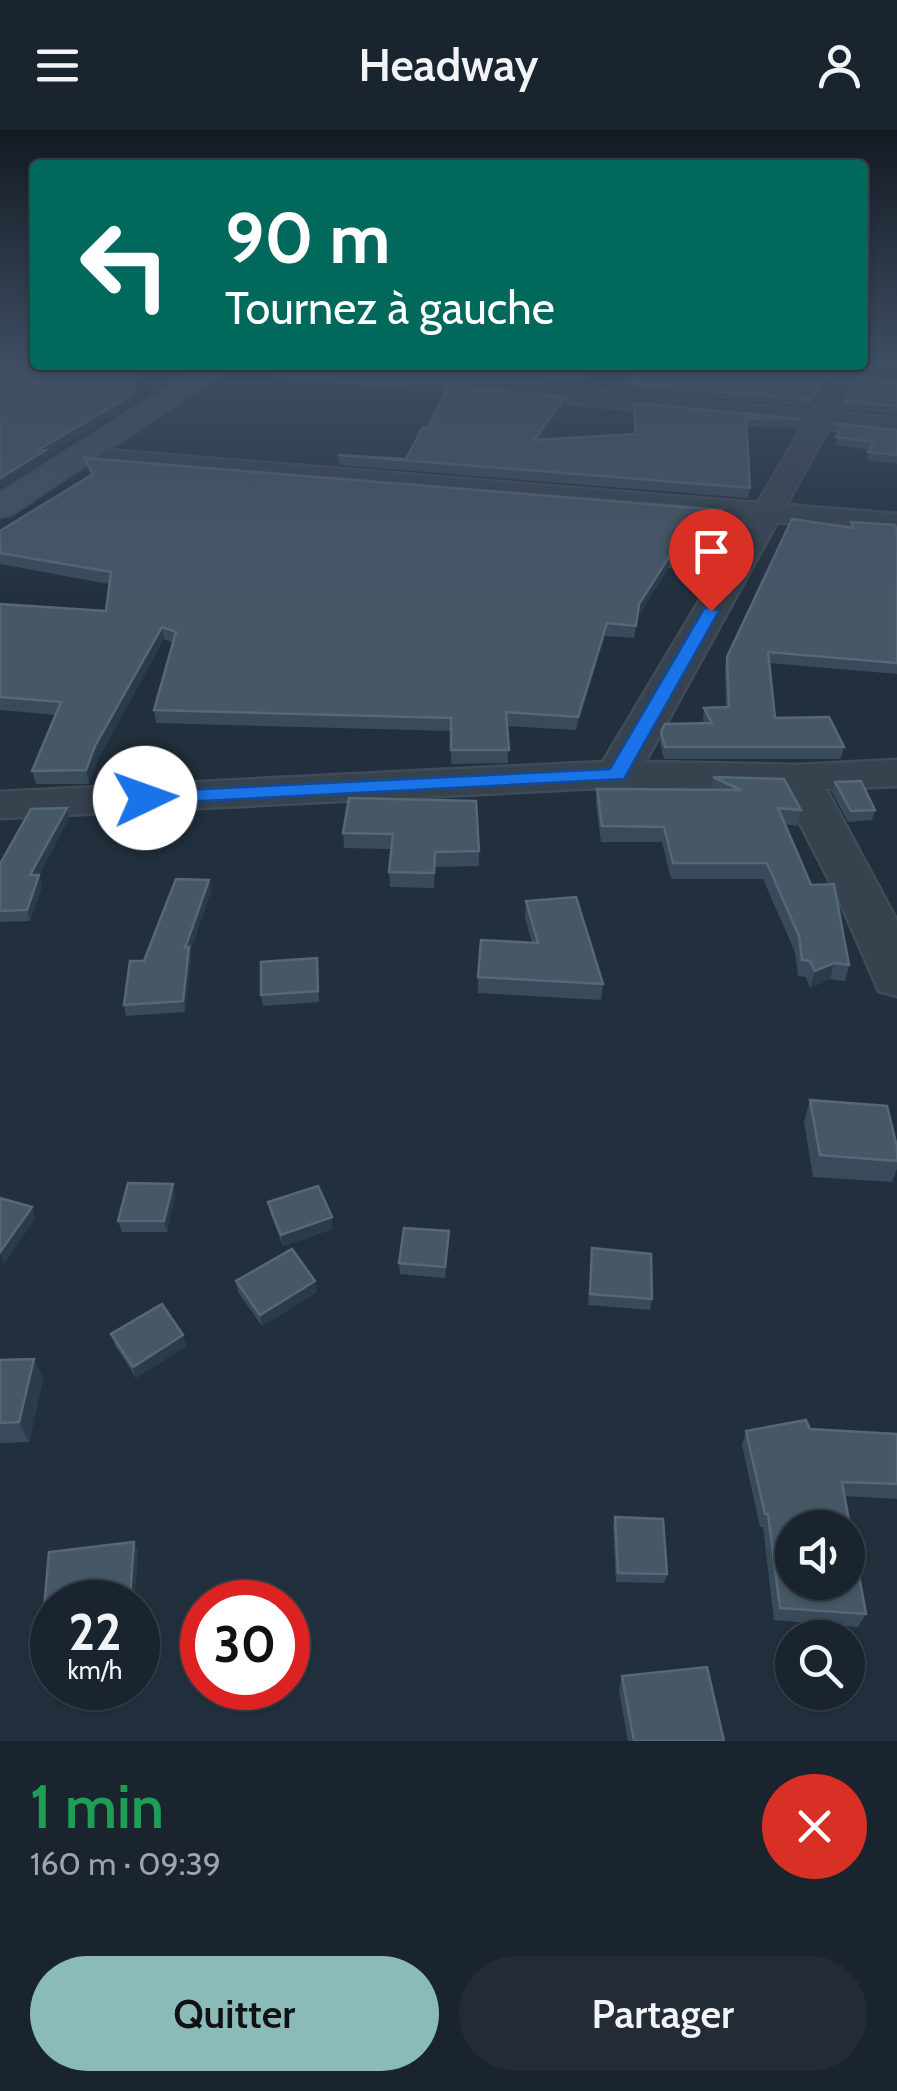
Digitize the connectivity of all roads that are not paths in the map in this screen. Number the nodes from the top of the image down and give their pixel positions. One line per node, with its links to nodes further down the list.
1 (101, 443): 3 (main road)
2 (807, 443): 5 (street)
3 (81, 456): 4 (main road); 5 (street)
4 (0, 507)
5 (767, 512): 6 (street); 8 (street)
6 (897, 523)
7 (897, 773): 9 (street)
8 (617, 774): 9 (street); 10 (street)
9 (798, 778): 11 (street)
10 (0, 805)
11 (897, 978)

